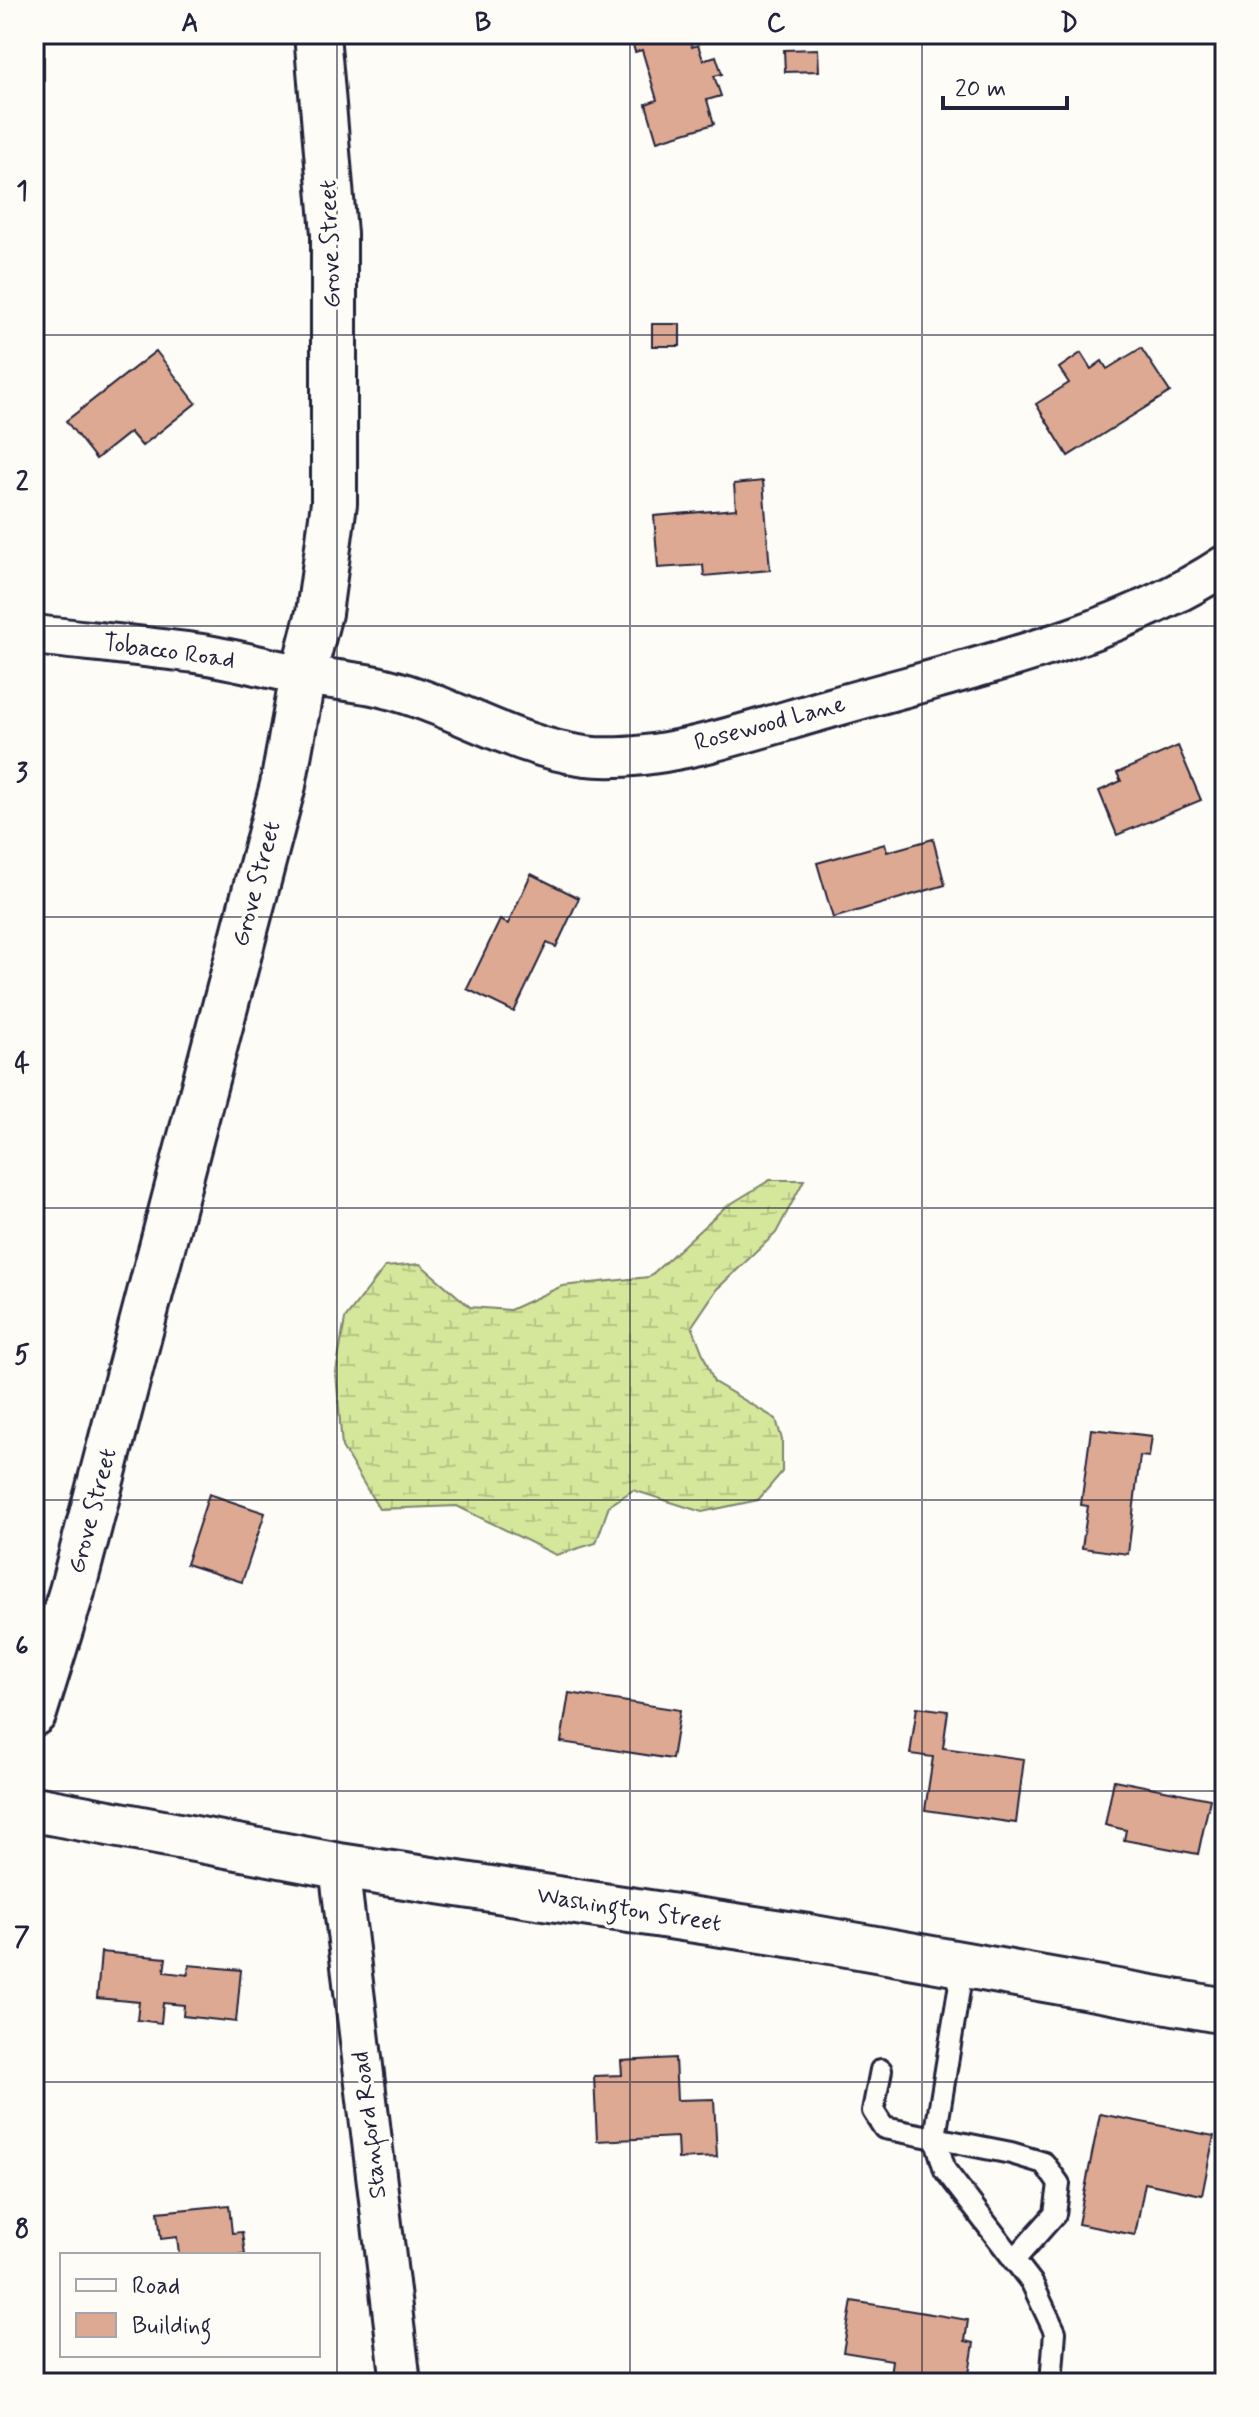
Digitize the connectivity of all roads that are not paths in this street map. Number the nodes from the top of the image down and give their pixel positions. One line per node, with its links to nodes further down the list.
1 (317, 34): 4 (main road, Grove Street)
2 (1225, 565): 4 (street, Rosewood Lane)
3 (34, 635): 4 (street, Tobacco Road)
4 (303, 675): 5 (main road, Grove Street)
5 (34, 1713)
6 (34, 1809): 7 (main road, Washington Street)
7 (339, 1866): 8 (main road, Washington Street); 13 (street, Stanford Road)
8 (963, 1965): 9 (main road, Washington Street); 11 (lane)
9 (1225, 2011)
10 (881, 2070): 11 (lane)
11 (935, 2137): 12 (lane); 12 (lane)
12 (1014, 2260): 14 (lane)
13 (401, 2383)
14 (1051, 2383)

